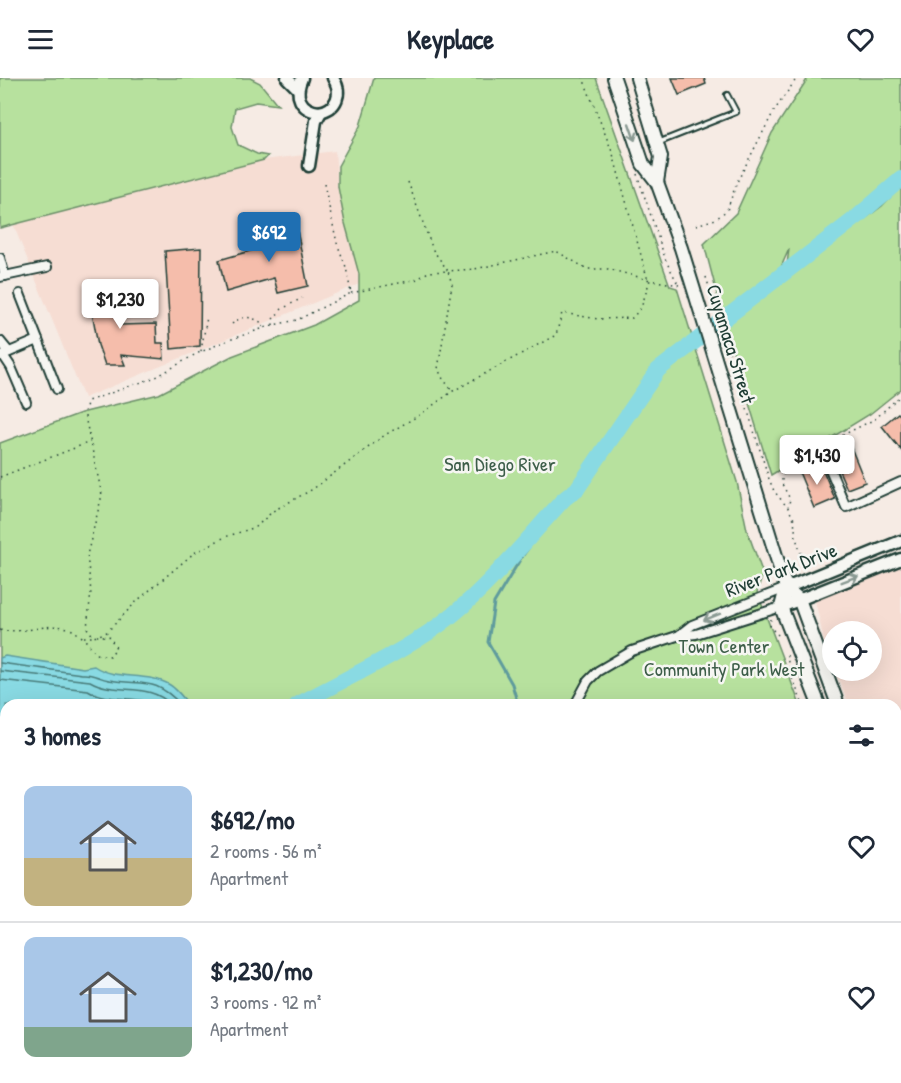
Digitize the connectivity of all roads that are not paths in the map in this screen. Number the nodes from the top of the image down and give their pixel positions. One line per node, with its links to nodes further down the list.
1 (287, 78): 6 (street)
2 (302, 78): 6 (street)
3 (333, 78): 9 (street)
4 (614, 78): 13 (main road, Cuyamaca Street, one-way to 13)
5 (637, 78): 11 (main road, Cuyamaca Street)
6 (298, 89): 8 (street)
7 (727, 95): 11 (lane)
8 (308, 109): 9 (street); 10 (street)
9 (321, 112): 10 (street)
10 (312, 142): 12 (street)
11 (657, 144): 13 (main road, Cuyamaca Street)
12 (309, 166)
13 (657, 182): 27 (main road, Cuyamaca Street)
14 (0, 258): 16 (street)
15 (47, 267): 16 (street)
16 (3, 277)
17 (20, 294): 18 (street)
18 (38, 340): 20 (street); 21 (street)
19 (0, 341): 20 (street)
20 (4, 355): 22 (street)
21 (57, 389)
22 (26, 402)
23 (827, 462): 24 (street)
24 (901, 482)
25 (901, 541): 27 (street, River Park Drive)
26 (901, 559): 28 (street, River Park Drive, one-way to 26)
27 (786, 588): 28 (main road); 29 (main road, Cuyamaca Street); 30 (street, River Park Drive, one-way to 30)
28 (799, 599): 29 (street, River Park Drive); 33 (main road)
29 (777, 611): 30 (street, River Park Drive); 32 (main road)
30 (677, 636): 31 (street, River Park Drive)
31 (578, 699)
32 (816, 699)
33 (836, 699)

